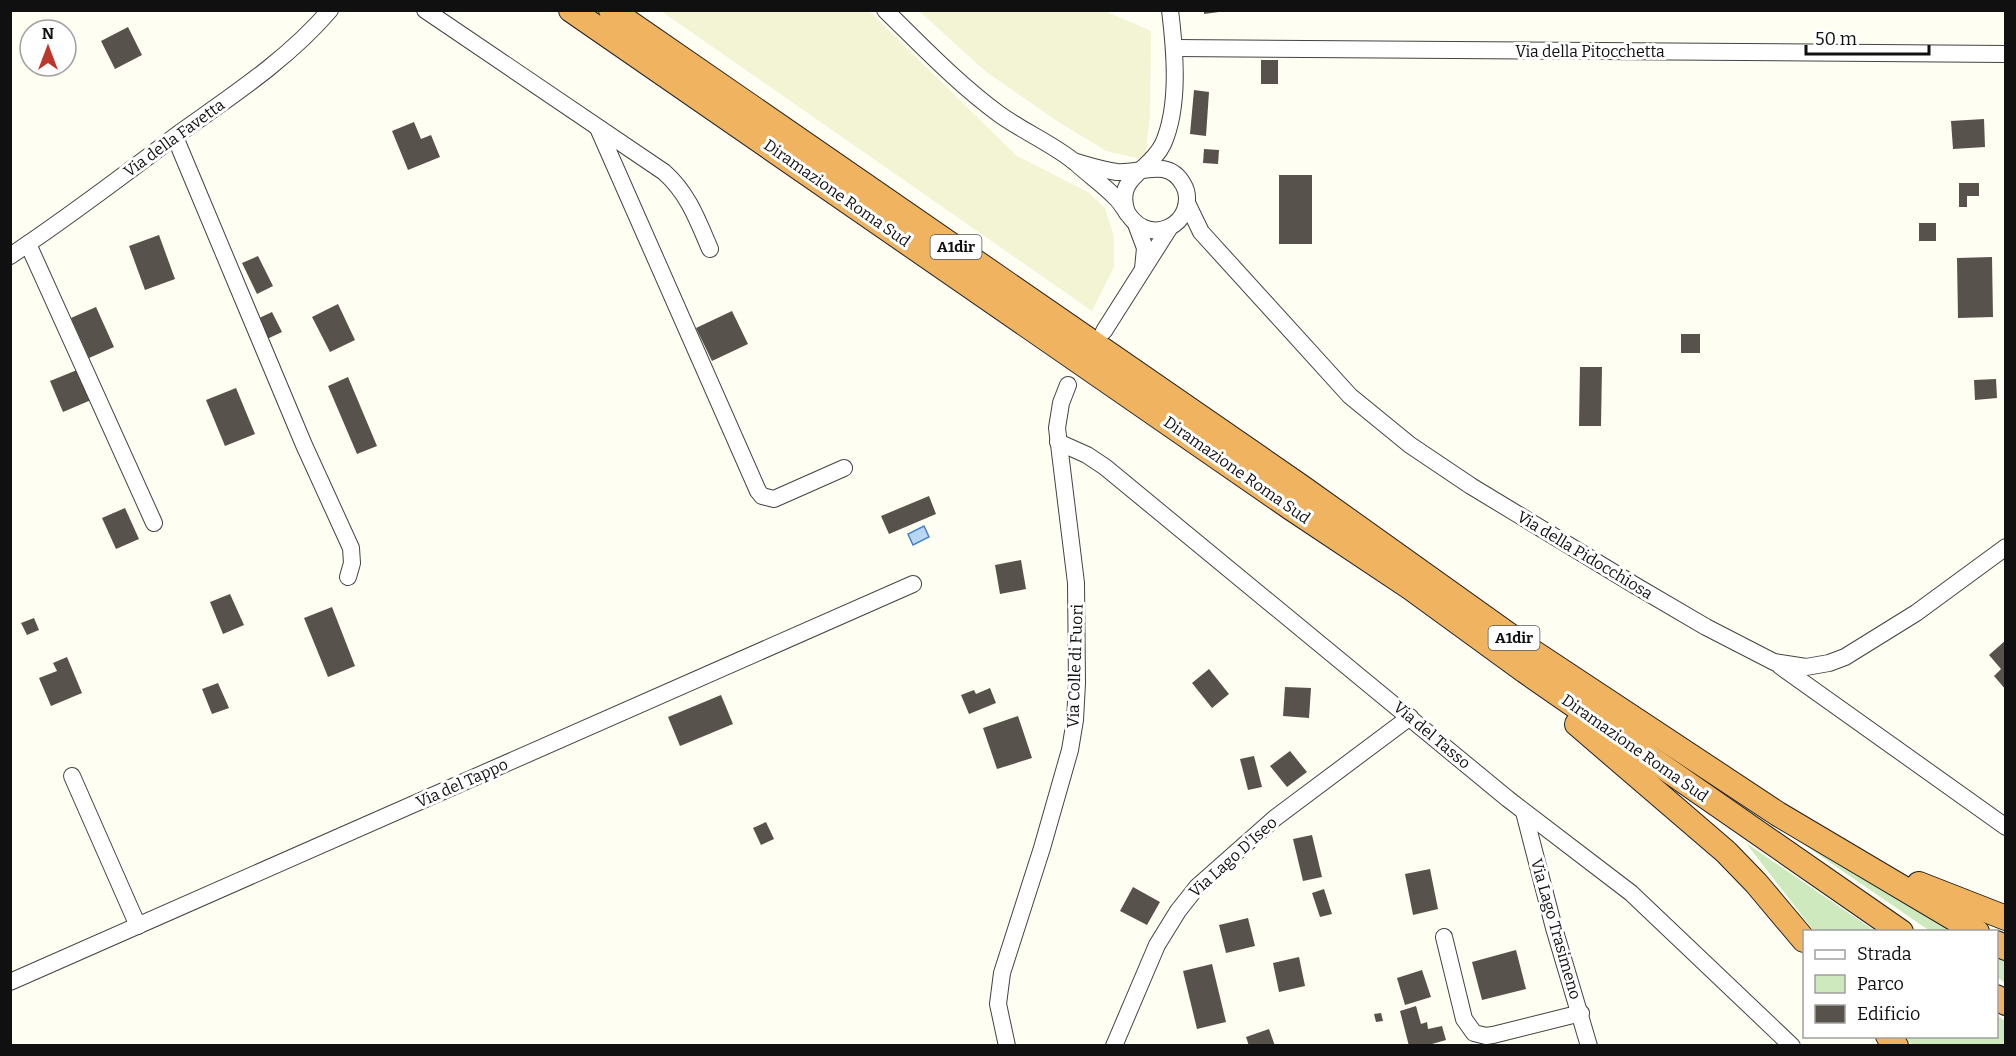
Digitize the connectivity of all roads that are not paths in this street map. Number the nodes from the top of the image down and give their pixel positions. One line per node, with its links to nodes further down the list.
1 (330, 10): 11 (street, Via della Favetta)
2 (425, 10): 9 (street)
3 (571, 10): 31 (highway, Diramazione Roma Sud / A1dir)
4 (611, 10): 36 (highway, Diramazione Roma Sud / A1dir)
5 (885, 10): 12 (street)
6 (1170, 10): 7 (street)
7 (1174, 48): 8 (street, Via della Pitocchetta); 10 (street)
8 (2006, 54)
9 (598, 128): 20 (street); 25 (street)
10 (1167, 134): 13 (street); 14 (street)
11 (175, 137): 19 (street, Via della Favetta); 28 (street)
12 (1073, 161): 13 (street); 16 (street)
13 (1143, 170): 14 (street); 16 (street)
14 (1173, 173): 15 (street)
15 (1187, 203): 17 (street); 18 (street, Via della Pidocchiosa)
16 (1132, 219): 17 (street); 21 (street)
17 (1170, 227): 18 (street, Via della Pidocchiosa); 21 (street)
18 (1216, 248): 30 (street, Via della Pidocchiosa)
19 (16, 249): 26 (street)
20 (710, 249)
21 (1142, 273): 22 (street)
22 (1104, 331)
23 (1068, 385): 24 (street, Via Colle di Fuori)
24 (1058, 442): 32 (street, Via del Tasso); 45 (street, Via Colle di Fuori)
25 (844, 468)
26 (154, 523)
27 (2006, 548): 30 (street, Via della Pidocchiosa)
28 (348, 577)
29 (913, 584): 38 (street, Via del Tappo)
30 (1774, 662): 35 (street)
31 (1525, 671): 39 (highway, Diramazione Roma Sud / A1dir); 42 (highway)
32 (1410, 717): 34 (street, Via del Tasso); 46 (street, Via Lago D'Iseo)
33 (72, 776): 38 (street)
34 (1524, 812): 44 (street, Via Lago Trasimeno); 48 (street, Via del Tasso)
35 (2006, 826)
36 (1824, 841): 37 (highway); 40 (highway, A1dir)
37 (2006, 918)
38 (138, 926): 43 (street, Via del Tappo)
39 (1898, 930)
40 (1974, 930)
41 (1444, 937): 44 (street)
42 (1803, 939)
43 (10, 982)
44 (1581, 1013): 47 (street, Via Lago Trasimeno)
45 (1007, 1046)
46 (1114, 1046)
47 (1589, 1046)
48 (1792, 1046)

